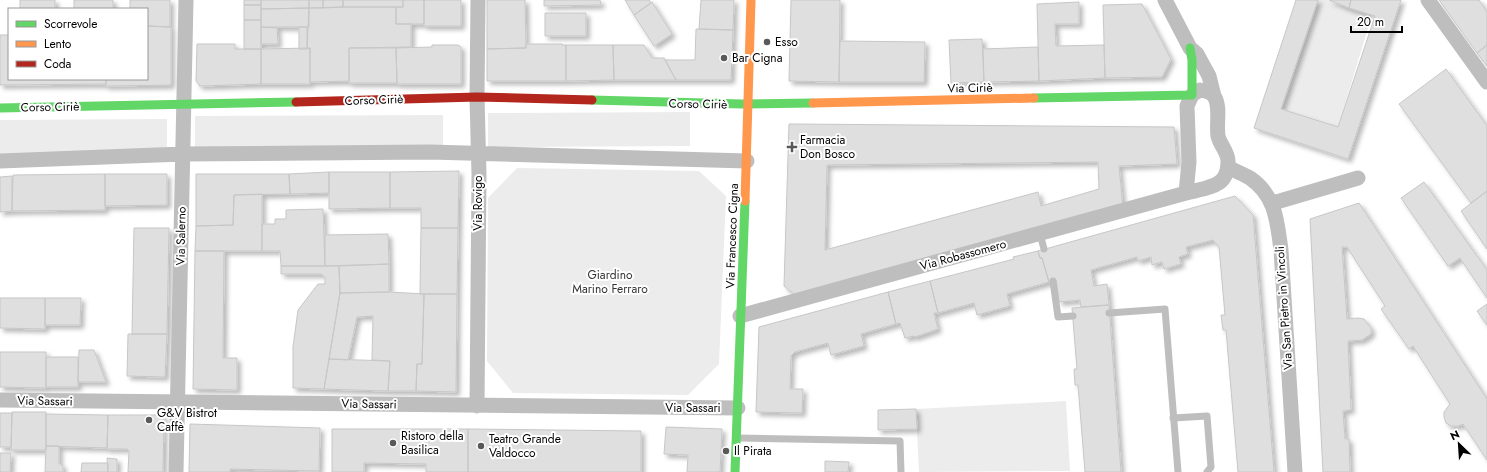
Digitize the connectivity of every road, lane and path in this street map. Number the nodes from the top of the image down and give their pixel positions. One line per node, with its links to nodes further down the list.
1 (186, 0): 12 (street, Via Salerno)
2 (478, 0): 9 (street, Via Rovigo)
3 (751, 0): 11 (street, Via Francesco Cigna)
4 (1165, 0): 6 (street)
5 (1428, 0): 7 (street)
6 (1190, 48): 8 (street); 10 (street)
7 (1487, 82)
8 (1192, 95): 10 (street); 11 (street, Via Ciriè); 20 (street)
9 (477, 96): 11 (street, Corso Ciriè); 12 (street, Corso Ciriè); 14 (street, Via Rovigo)
10 (1214, 96): 18 (street)
11 (748, 104): 17 (street, Via Francesco Cigna)
12 (183, 106): 13 (street, Corso Ciriè); 15 (street, Via Salerno)
13 (0, 108)
14 (478, 153): 15 (street); 17 (street); 30 (street, Via Rovigo)
15 (183, 154): 16 (street); 29 (street, Via Salerno)
16 (0, 161)
17 (747, 161): 26 (street, Via Francesco Cigna)
18 (1228, 167): 20 (street, Via Robassomero); 21 (street, Via San Pietro in Vincoli)
19 (1358, 178): 21 (street)
20 (1186, 193): 22 (street, Via Robassomero)
21 (1272, 203): 39 (street, Via San Pietro in Vincoli)
22 (1040, 234): 23 (lane); 26 (street, Via Robassomero)
23 (1044, 249)
24 (1053, 281): 27 (lane)
25 (1109, 313): 32 (lane)
26 (740, 316): 31 (street, Via Francesco Cigna)
27 (1073, 316)
28 (0, 400): 29 (street, Via Sassari)
29 (177, 402): 30 (street, Via Sassari); 34 (street, Via Salerno)
30 (477, 406): 31 (street, Via Sassari)
31 (738, 408): 33 (street, Via Francesco Cigna)
32 (1173, 418): 37 (lane); 38 (lane)
33 (736, 438): 35 (street, Via Francesco Cigna); 36 (lane)
34 (176, 472)
35 (735, 472)
36 (901, 472)
37 (1178, 472)
38 (1208, 472)
39 (1295, 472)

